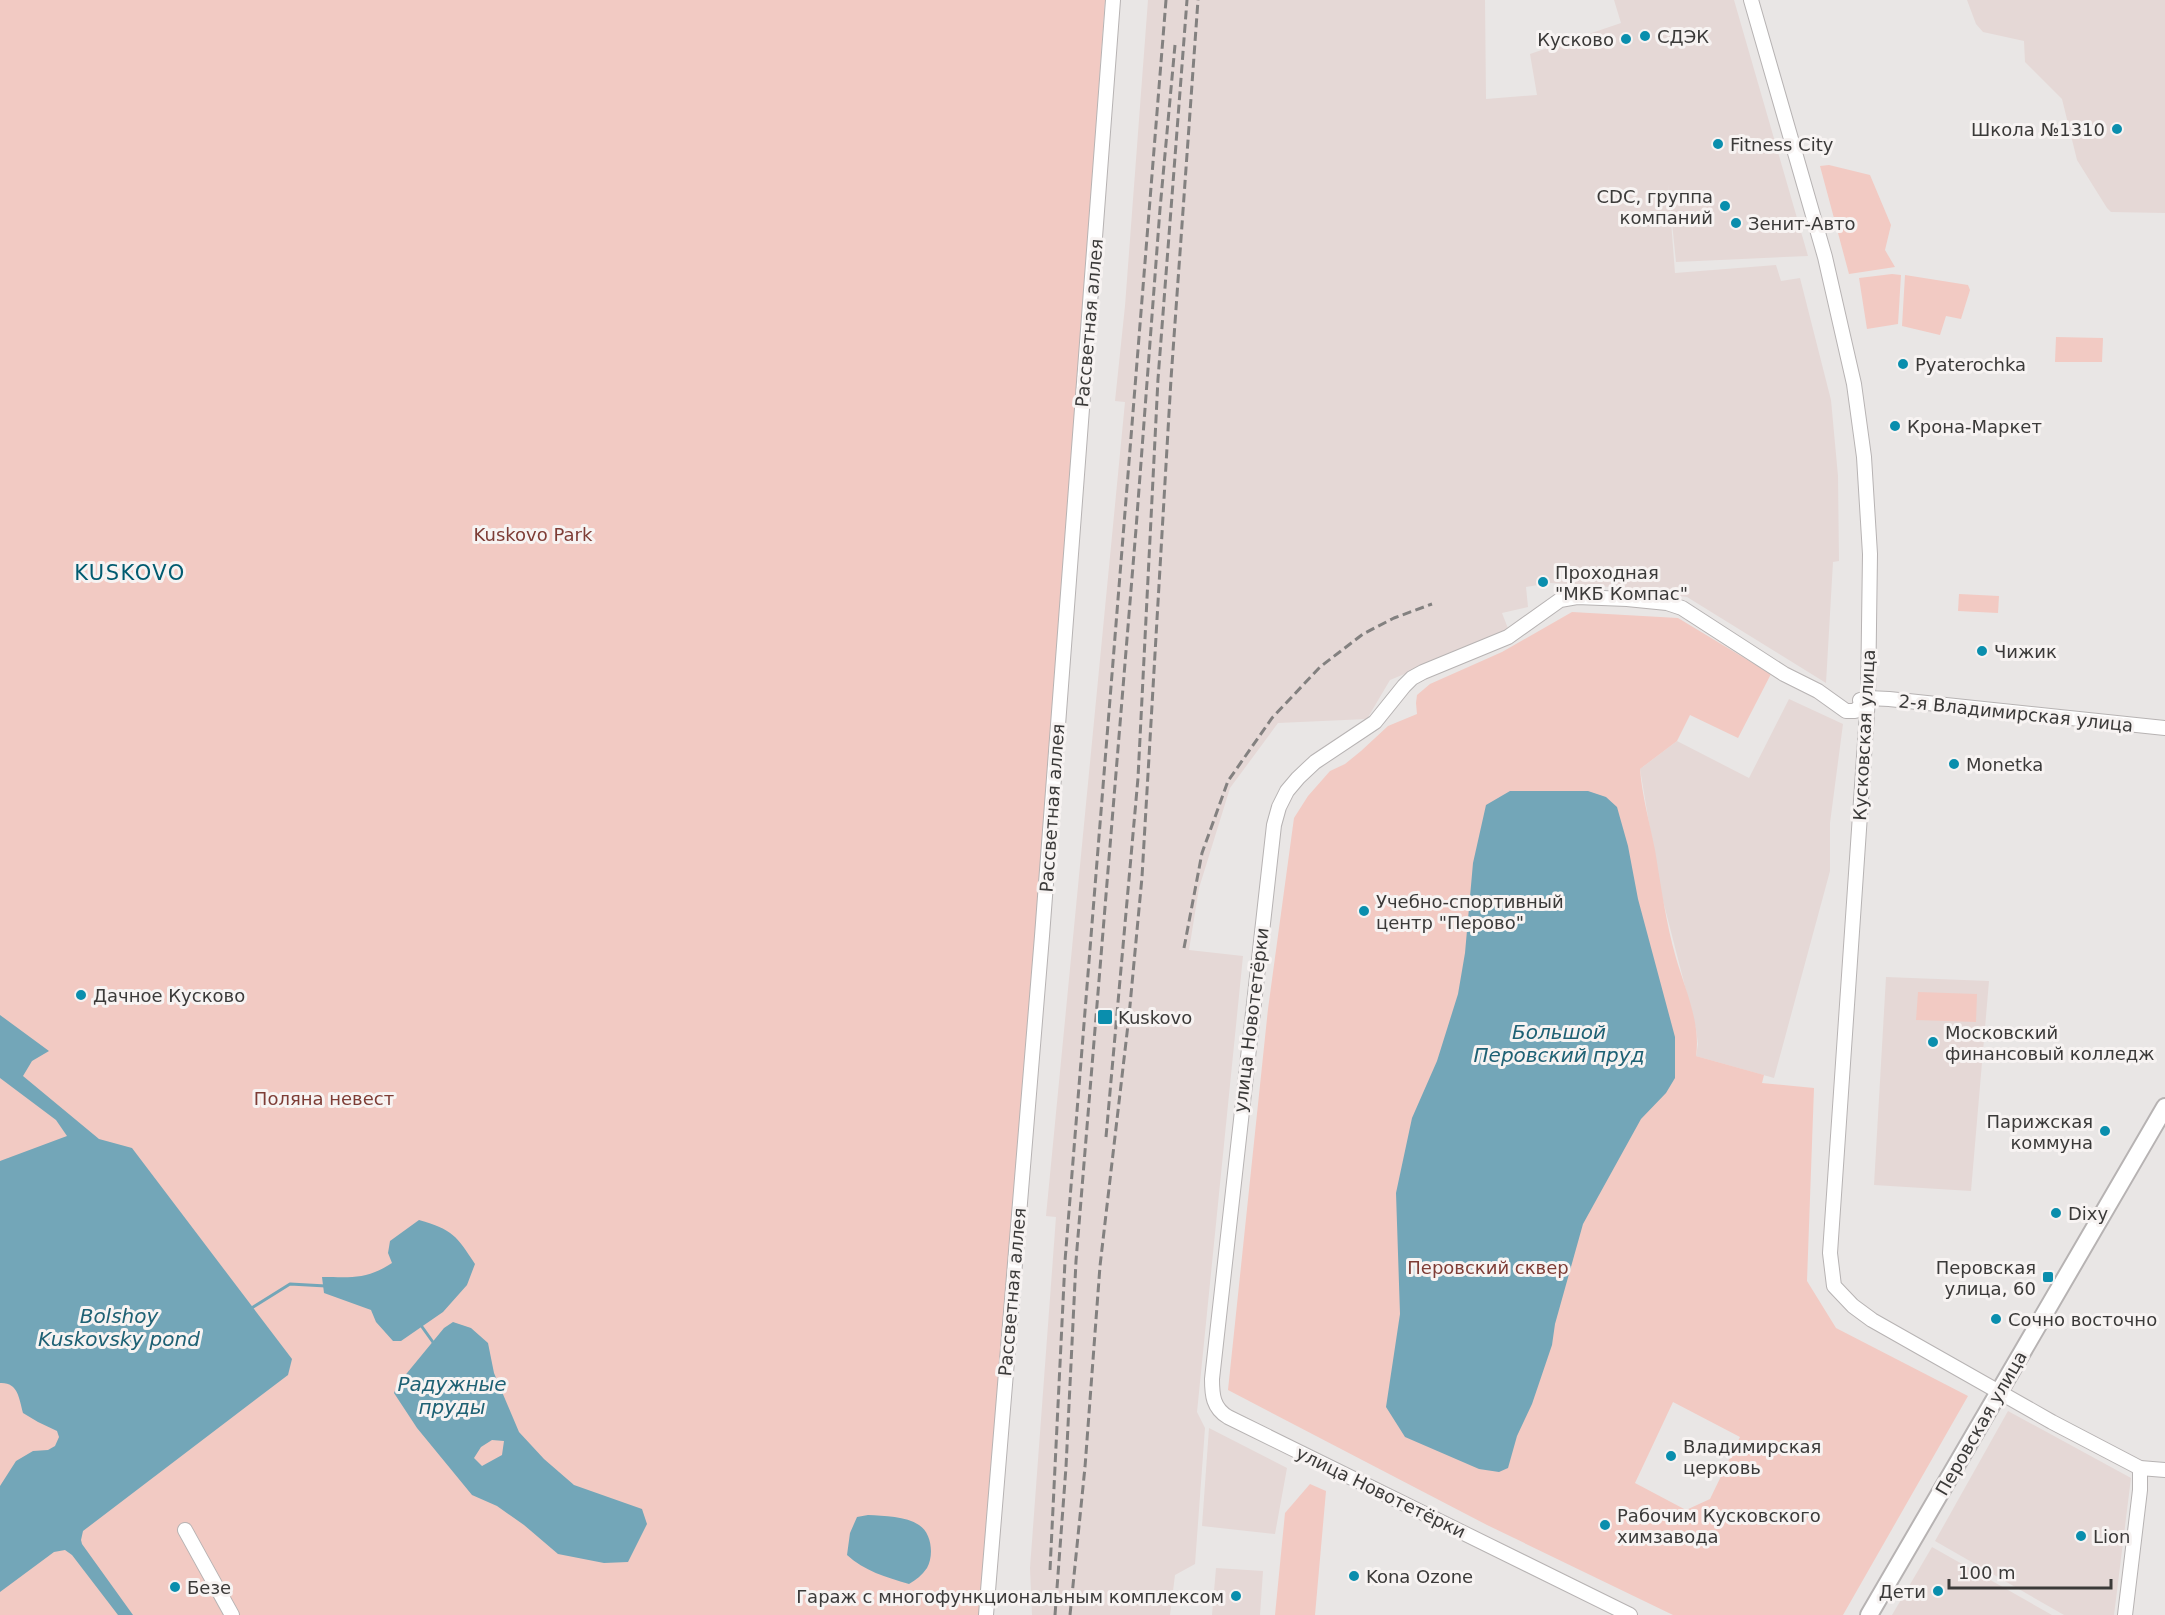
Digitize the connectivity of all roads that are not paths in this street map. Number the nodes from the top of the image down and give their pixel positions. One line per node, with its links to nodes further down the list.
1 (1113, 0): 11 (street, Рассветная аллея)
2 (1751, 0): 3 (street, Кусковская улица)
3 (1868, 698): 4 (street, 2-я Владимирская улица); 6 (street, Кусковская улица); 12 (street, улица Новотетёрки)
4 (2165, 728)
5 (2165, 1107): 6 (main road, Перовская улица)
6 (2000, 1392): 7 (street, Кусковская улица); 13 (main road, Перовская улица)
7 (2140, 1468): 8 (street); 14 (street)
8 (2165, 1470)
9 (185, 1530): 10 (street)
10 (232, 1615)
11 (986, 1615)
12 (1630, 1615)
13 (1869, 1615)
14 (2125, 1615)

